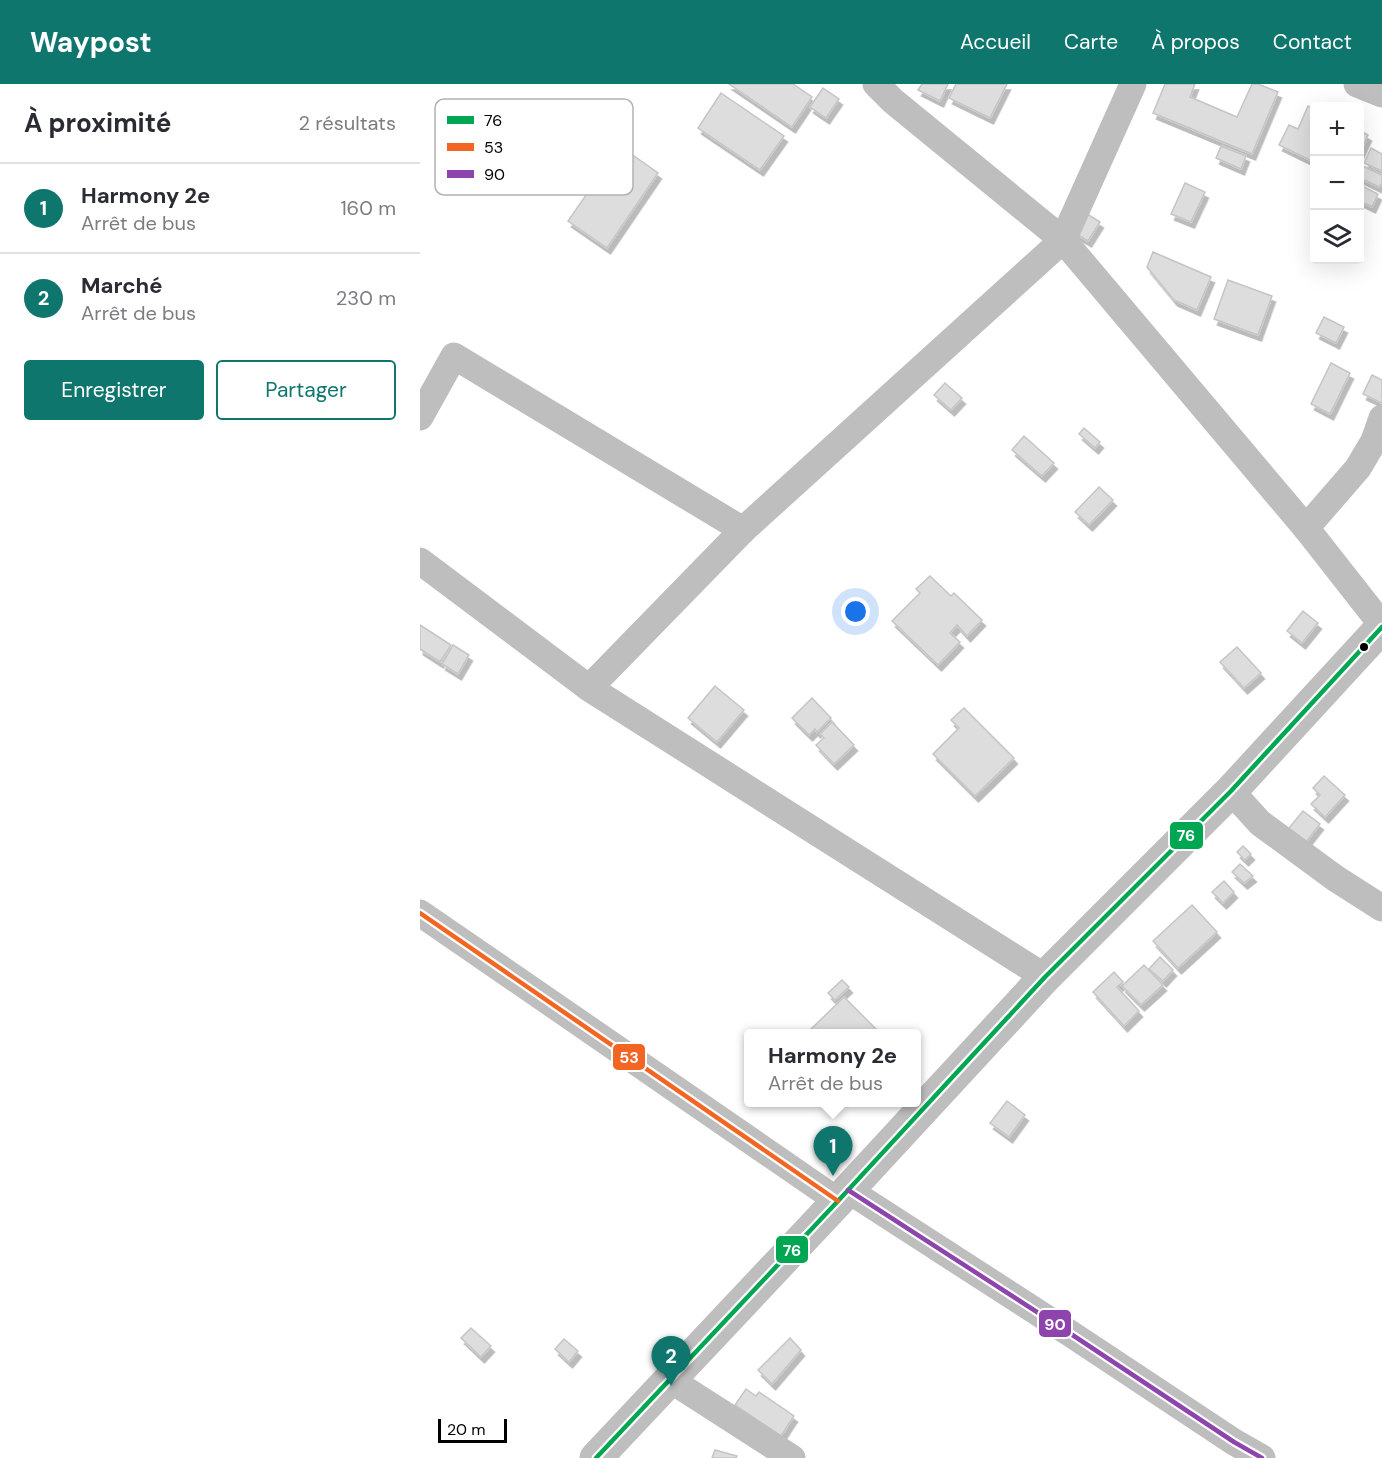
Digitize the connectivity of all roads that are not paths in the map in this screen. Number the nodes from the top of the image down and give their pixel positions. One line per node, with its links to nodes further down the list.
1 (1133, 84): 5 (street)
2 (1357, 84): 4 (street)
3 (890, 90): 5 (street)
4 (1382, 94)
5 (1063, 240): 8 (street); 9 (street)
6 (420, 417): 9 (street)
7 (1382, 418): 8 (street)
8 (1306, 528): 11 (street)
9 (743, 530): 12 (street)
10 (420, 561): 12 (street)
11 (1382, 626): 13 (street)
12 (589, 688): 16 (street)
13 (1231, 791): 14 (street); 16 (street)
14 (1382, 908)
15 (420, 913): 17 (street)
16 (1045, 977): 17 (street)
17 (843, 1196): 18 (street); 19 (street)
18 (669, 1379): 20 (street); 21 (street)
19 (1229, 1450): 22 (street)
20 (596, 1458)
21 (792, 1458)
22 (1262, 1458)

